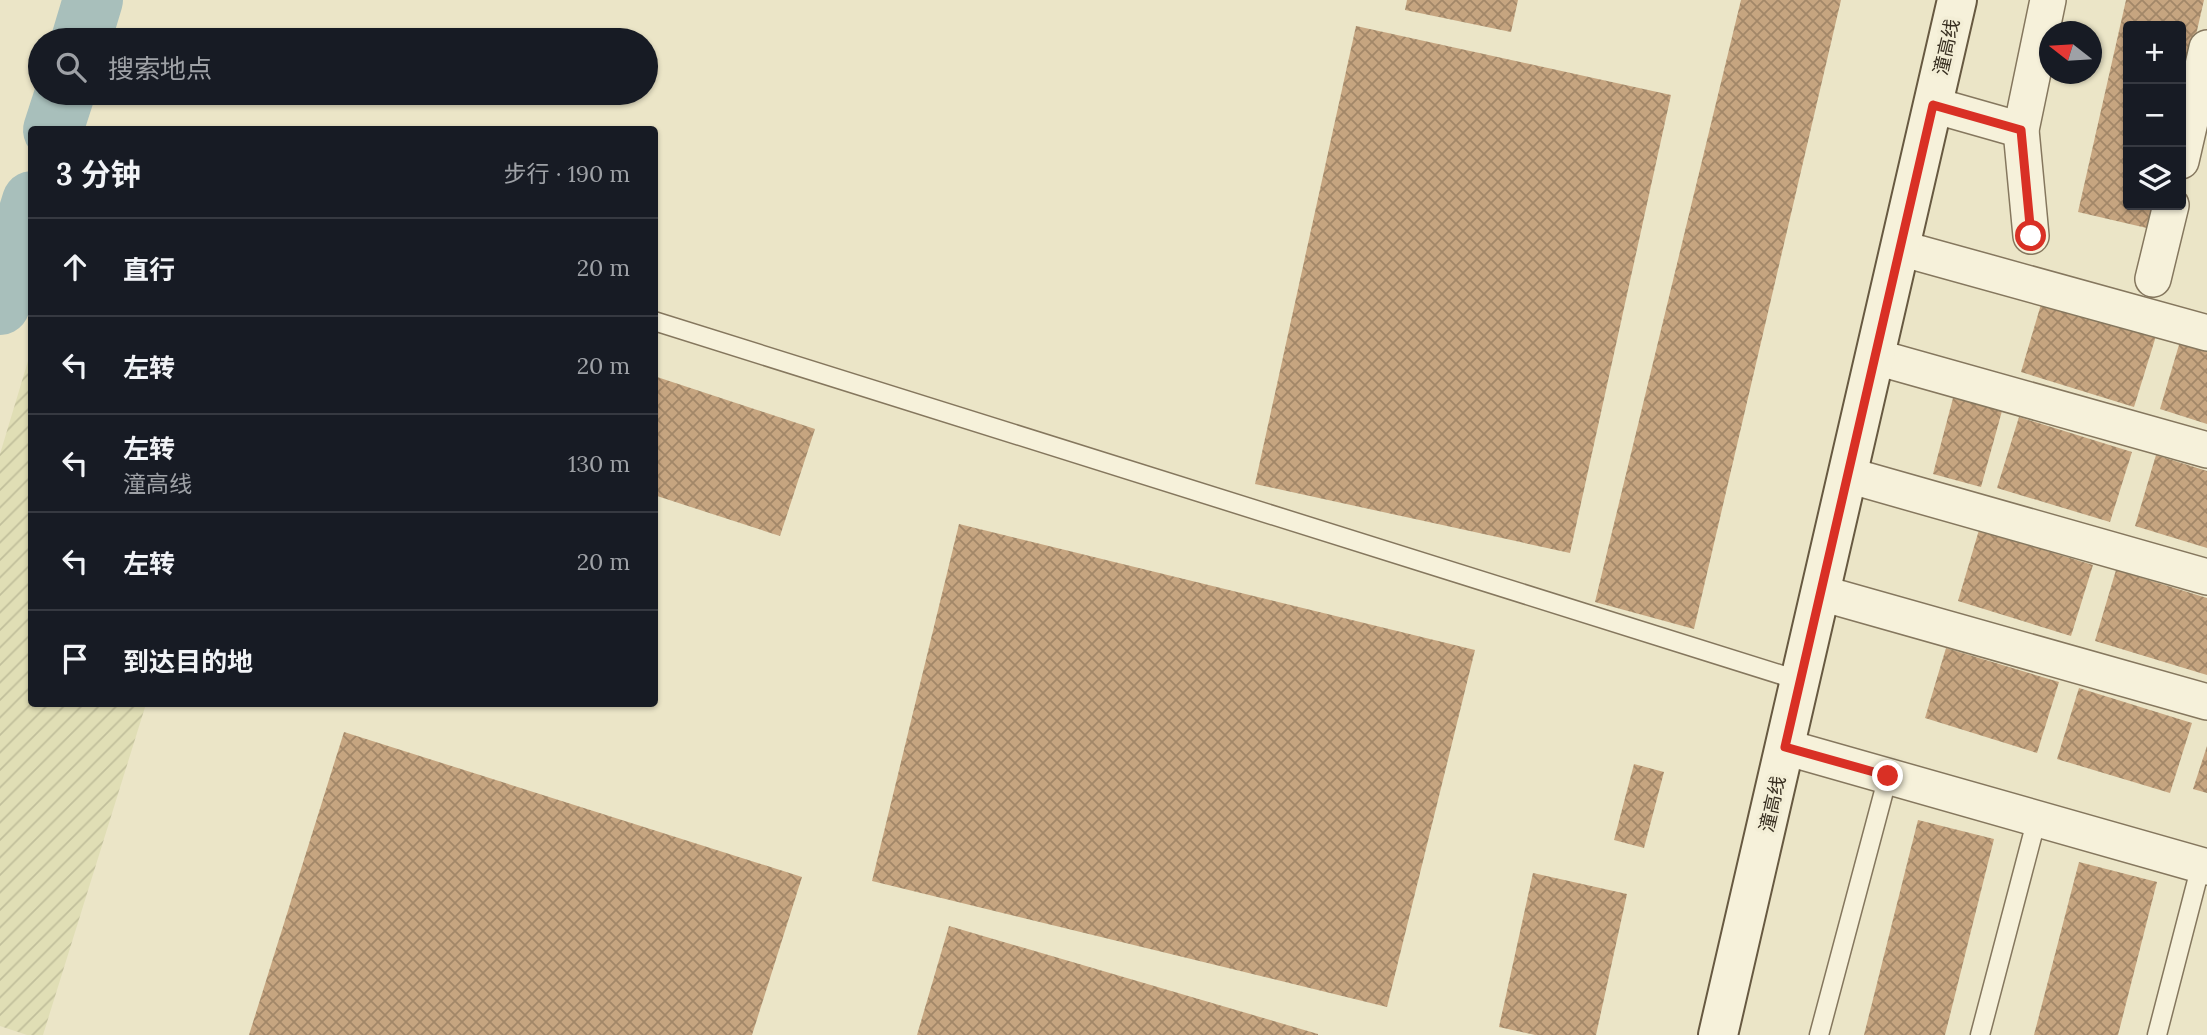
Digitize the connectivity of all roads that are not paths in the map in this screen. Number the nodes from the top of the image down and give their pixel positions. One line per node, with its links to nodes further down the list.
1 (1957, 0): 4 (main road, 潼高线)
2 (2048, 0): 5 (street)
3 (2207, 48): 6 (street)
4 (1933, 105): 5 (street); 9 (main road, 潼高线)
5 (2021, 130): 8 (street)
6 (2184, 147)
7 (2170, 210): 10 (street)
8 (2031, 236)
9 (1900, 248): 12 (street); 13 (main road, 潼高线)
10 (2153, 279)
11 (658, 322): 18 (lane)
12 (2207, 333)
13 (1876, 357): 14 (street); 15 (main road, 潼高线)
14 (2207, 450)
15 (1848, 475): 16 (street); 17 (main road, 潼高线)
16 (2207, 577)
17 (1821, 593): 18 (main road, 潼高线); 19 (street)
18 (1801, 681): 20 (main road, 潼高线)
19 (2207, 702)
20 (1785, 747): 21 (street); 24 (main road, 潼高线)
21 (1888, 776): 22 (street); 25 (lane)
22 (2037, 818): 23 (street); 26 (lane)
23 (2204, 866): 27 (lane)
24 (1718, 1035)
25 (1819, 1035)
26 (1980, 1035)
27 (2157, 1035)

